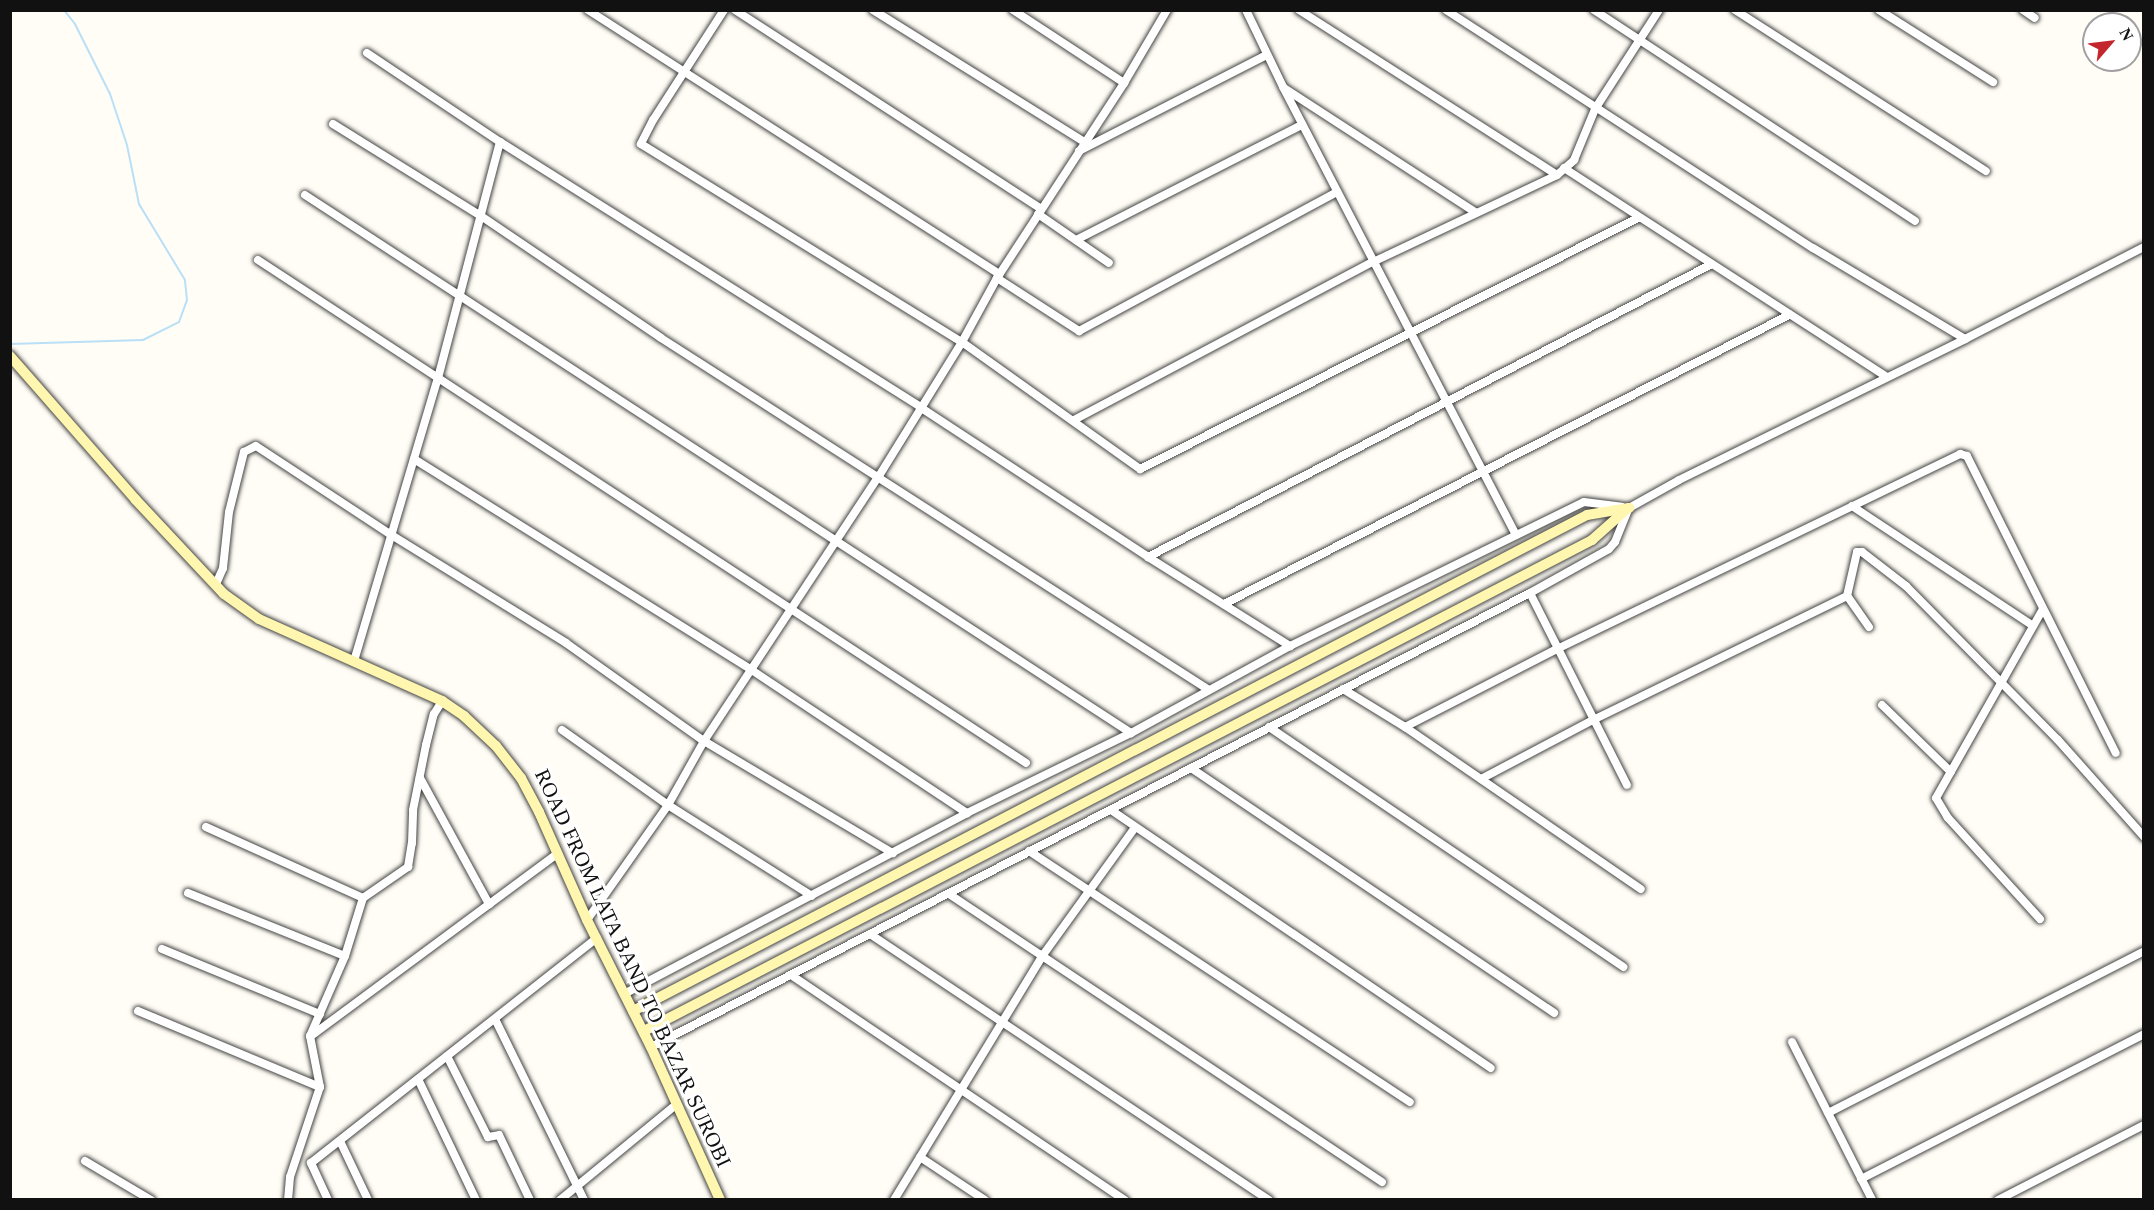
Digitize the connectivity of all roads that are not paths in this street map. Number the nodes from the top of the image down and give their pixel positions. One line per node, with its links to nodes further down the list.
1 (588, 10): 19 (street)
2 (724, 10): 19 (street)
3 (735, 10): 34 (street)
4 (873, 10): 27 (street)
5 (1013, 10): 20 (street)
6 (1246, 10): 18 (street)
7 (1299, 10): 31 (street)
8 (1446, 10): 23 (street)
9 (1594, 10): 16 (street)
10 (1659, 10): 16 (street)
11 (1736, 10): 30 (street)
12 (1879, 10): 21 (street)
13 (2023, 10): 15 (street)
14 (1165, 11): 20 (street)
15 (2035, 18)
16 (1640, 40): 23 (street); 38 (street)
17 (367, 53): 26 (street)
18 (1267, 55): 22 (street); 28 (street)
19 (684, 72): 45 (street); 50 (street)
20 (1124, 82): 27 (street)
21 (1993, 82)
22 (1283, 87): 25 (street); 35 (street)
23 (1595, 109): 29 (street); 49 (street)
24 (333, 124): 36 (street)
25 (1302, 125): 32 (street); 39 (street)
26 (500, 142): 36 (street); 55 (street)
27 (1084, 142): 28 (street)
28 (1077, 152): 34 (street)
29 (1564, 168): 31 (street); 37 (street)
30 (1986, 171)
31 (1557, 175): 35 (street)
32 (1337, 192): 42 (street); 45 (street)
33 (305, 195): 46 (street)
34 (1039, 212): 39 (street); 45 (street)
35 (1475, 212): 42 (street)
36 (481, 216): 46 (street); 59 (street)
37 (1638, 218): 44 (street); 48 (street)
38 (1915, 221)
39 (1076, 240): 43 (street)
40 (2144, 247): 49 (street)
41 (258, 260): 53 (street)
42 (1373, 262): 48 (street); 56 (street)
43 (1109, 263)
44 (1710, 265): 47 (street); 54 (street)
45 (999, 276): 50 (street)
46 (459, 296): 53 (street); 64 (street)
47 (1789, 315): 52 (street); 58 (street)
48 (1409, 332): 54 (street); 56 (street)
49 (1965, 339): 52 (street)
50 (962, 342): 55 (street); 56 (street)
51 (10, 356): 66 (street, ROAD FROM LATA BAND TO BAZAR SUROBI)
52 (1886, 376): 61 (street)
53 (438, 378): 57 (street); 70 (street)
54 (1446, 404): 58 (street); 65 (street)
55 (920, 407): 59 (street); 65 (street)
56 (1074, 420)
57 (414, 459): 63 (street); 77 (street)
58 (1483, 473): 62 (street); 69 (street)
59 (879, 476): 64 (street); 80 (street)
60 (1852, 506): 71 (street); 72 (street); 75 (street)
61 (1629, 508): 62 (street); 67 (street); 124 (street); 129 (street)
62 (1516, 535): 74 (street)
63 (393, 536): 66 (street); 76 (street); 88 (street)
64 (836, 542): 70 (street); 87 (street)
65 (1148, 557): 69 (street)
66 (216, 584): 76 (street, ROAD FROM LATA BAND TO BAZAR SUROBI)
67 (1530, 593): 75 (street); 79 (street)
68 (1847, 596): 73 (street); 78 (street); 83 (street)
69 (1224, 604): 74 (street)
70 (791, 608): 77 (street); 90 (street)
71 (2043, 609): 72 (street); 89 (street)
72 (2033, 626): 78 (street)
73 (1869, 627)
74 (1290, 646): 80 (street)
75 (1557, 649): 83 (street); 85 (street)
76 (354, 661): 81 (street, ROAD FROM LATA BAND TO BAZAR SUROBI)
77 (753, 671): 88 (street); 98 (street)
78 (2000, 684): 92 (street); 101 (street)
79 (1343, 689): 84 (street); 85 (street)
80 (1209, 690): 87 (street)
81 (442, 701): 93 (street); 103 (street, ROAD FROM LATA BAND TO BAZAR SUROBI)
82 (1882, 705): 92 (street)
83 (1593, 720): 94 (street); 95 (street)
84 (1269, 727): 91 (street); 120 (street)
85 (1405, 727): 94 (street)
86 (562, 730): 96 (street)
87 (1131, 733): 98 (street)
88 (704, 741): 96 (street); 104 (street)
89 (2116, 753)
90 (1026, 763)
91 (1191, 768): 97 (street); 125 (street)
92 (1951, 772): 112 (street)
93 (420, 778): 110 (street); 111 (street)
94 (1481, 779): 105 (street)
95 (1627, 785)
96 (668, 805): 109 (street); 113 (street)
97 (1111, 810): 100 (street); 102 (street)
98 (967, 813): 104 (street)
99 (206, 827): 110 (street)
100 (1134, 828): 106 (street); 135 (street)
101 (2144, 837)
102 (1029, 850): 106 (street); 108 (street)
103 (558, 853): 111 (street); 113 (street, ROAD FROM LATA BAND TO BAZAR SUROBI)
104 (893, 853): 109 (street)
105 (1641, 889)
106 (1089, 892): 118 (street); 139 (street)
107 (188, 893): 119 (street)
108 (949, 894): 114 (street); 118 (street)
109 (812, 896): 122 (street)
110 (363, 898): 119 (street)
111 (489, 904): 131 (street)
112 (2040, 919)
113 (587, 920): 115 (street, ROAD FROM LATA BAND TO BAZAR SUROBI)
114 (870, 934): 121 (street); 128 (street)
115 (597, 938): 122 (street, ROAD FROM LATA BAND TO BAZAR SUROBI); 127 (street)
116 (162, 949): 126 (street)
117 (2144, 951): 141 (street)
118 (1043, 955): 128 (street); 147 (street)
119 (345, 956): 126 (street)
120 (1623, 967)
121 (791, 975): 133 (street); 138 (street)
122 (624, 994): 124 (street, ROAD FROM LATA BAND TO BAZAR SUROBI)
123 (138, 1011): 137 (street)
124 (633, 1011): 129 (street, ROAD FROM LATA BAND TO BAZAR SUROBI)
125 (1554, 1013)
126 (320, 1014): 131 (street)
127 (495, 1018): 134 (street); 148 (street)
128 (1001, 1021): 138 (street); 161 (street)
129 (644, 1031): 133 (street, ROAD FROM LATA BAND TO BAZAR SUROBI)
130 (2144, 1034): 146 (street)
131 (310, 1036): 137 (street)
132 (1792, 1042): 141 (street)
133 (651, 1047): 140 (street, ROAD FROM LATA BAND TO BAZAR SUROBI)
134 (447, 1056): 136 (street); 154 (street)
135 (1491, 1068)
136 (418, 1079): 143 (street); 153 (street)
137 (320, 1087): 150 (street)
138 (962, 1089): 144 (street); 160 (street)
139 (1410, 1102)
140 (677, 1104): 148 (street); 157 (street, ROAD FROM LATA BAND TO BAZAR SUROBI)
141 (1828, 1113): 146 (street)
142 (2144, 1125): 163 (street)
143 (340, 1141): 151 (street); 152 (street)
144 (920, 1157): 158 (street); 159 (street)
145 (85, 1161): 149 (street)
146 (1861, 1179): 162 (street)
147 (1382, 1182)
148 (577, 1186): 155 (street); 156 (street)
149 (151, 1200)
150 (288, 1200)
151 (328, 1200)
152 (368, 1200)
153 (476, 1200)
154 (530, 1200)
155 (560, 1200)
156 (584, 1200)
157 (720, 1200)
158 (894, 1200)
159 (985, 1200)
160 (1125, 1200)
161 (1269, 1200)
162 (1872, 1200)
163 (1998, 1200)

